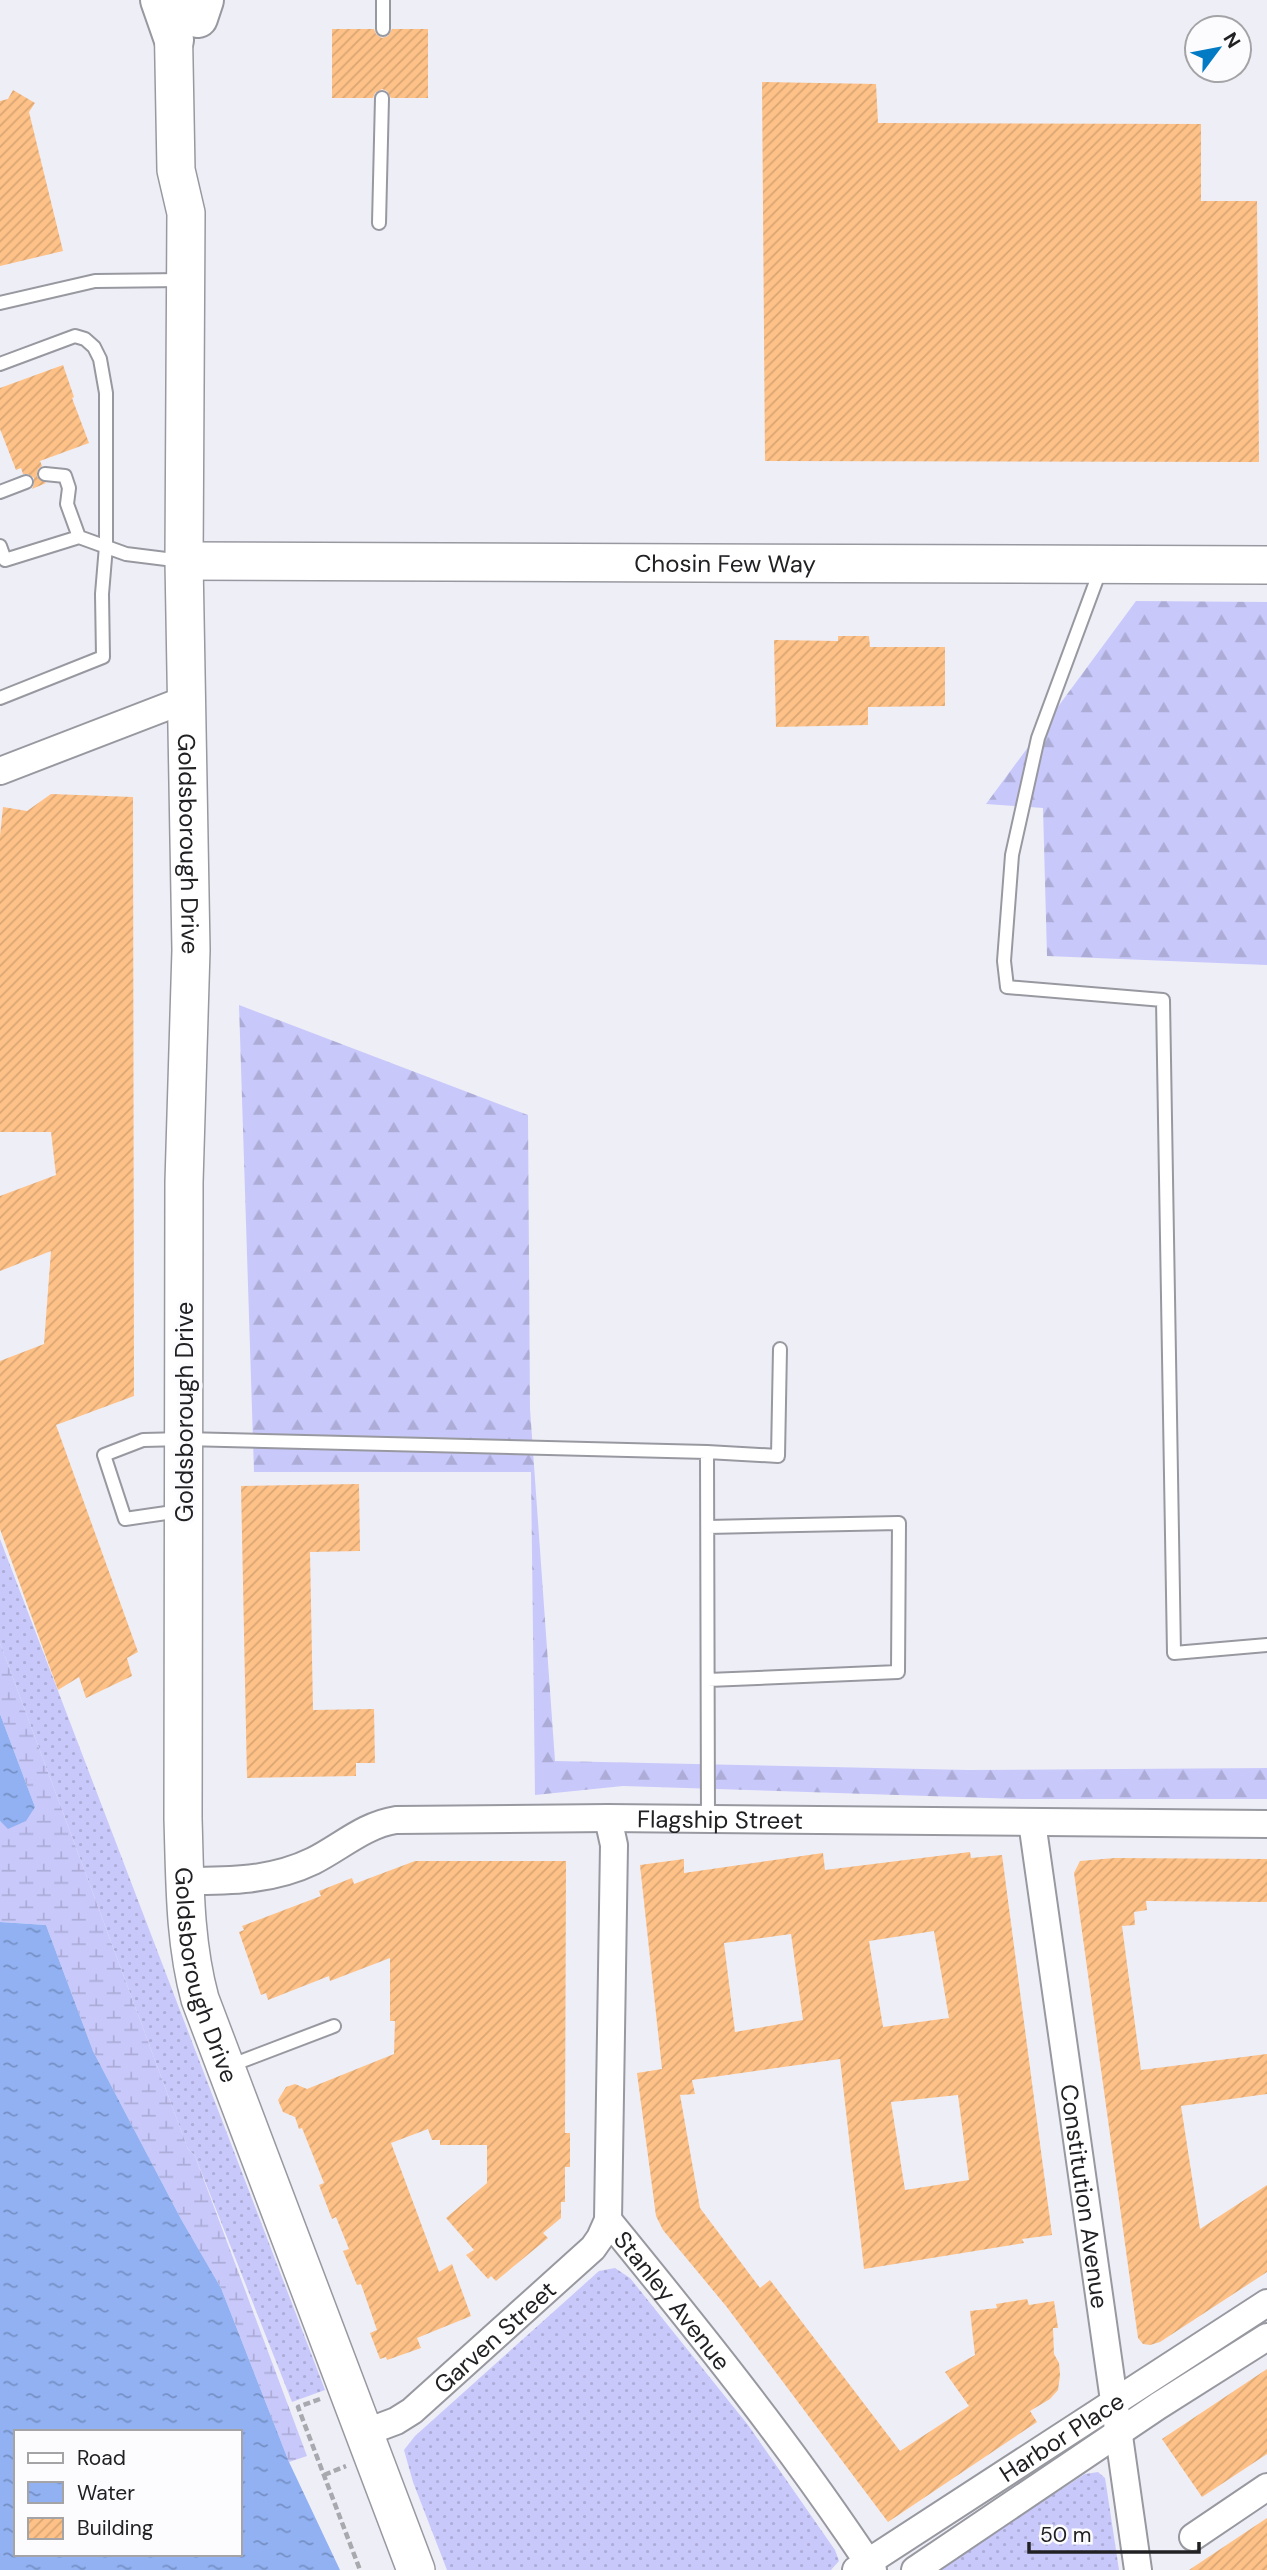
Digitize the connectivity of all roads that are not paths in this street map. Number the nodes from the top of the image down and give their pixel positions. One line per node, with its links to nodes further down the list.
1 (160, 0): 3 (highway)
2 (383, 0): 4 (lane)
3 (190, 11): 7 (street, Goldsborough Drive)
4 (383, 29)
5 (382, 98): 6 (lane)
6 (379, 223)
7 (186, 280): 8 (lane); 17 (street, Goldsborough Drive)
8 (0, 303)
9 (0, 365): 15 (lane)
10 (45, 474): 13 (lane)
11 (26, 482): 12 (lane)
12 (0, 492)
13 (79, 537): 15 (lane); 16 (lane)
14 (0, 546): 16 (lane)
15 (106, 546): 17 (lane); 20 (lane)
16 (3, 561)
17 (184, 561): 18 (street, Chosin Few Way); 21 (street, Goldsborough Drive)
18 (1102, 564): 19 (street, Chosin Few Way); 28 (lane)
19 (1267, 565)
20 (0, 698)
21 (187, 699): 22 (street); 24 (street, Goldsborough Drive)
22 (0, 771)
23 (780, 1349): 25 (lane)
24 (184, 1439): 25 (lane); 26 (street, Goldsborough Drive); 26 (lane)
25 (708, 1452): 27 (lane)
26 (183, 1511): 34 (street, Goldsborough Drive)
27 (708, 1527): 29 (lane); 29 (lane)
28 (1267, 1645)
29 (708, 1680): 31 (lane)
30 (608, 1818): 31 (street, Flagship Street); 34 (street, Flagship Street); 37 (street, Stanley Avenue)
31 (708, 1819): 32 (street, Flagship Street)
32 (1032, 1822): 33 (street, Flagship Street); 40 (street, Constitution Avenue)
33 (1267, 1824)
34 (185, 1881): 36 (street, Goldsborough Drive)
35 (334, 2026): 36 (lane)
36 (226, 2068): 41 (street, Goldsborough Drive)
37 (608, 2220): 41 (street, Garven Street); 45 (street, Stanley Avenue)
38 (1267, 2304): 40 (street, Harbor Place)
39 (1267, 2337): 42 (street, Harbor Place)
40 (1114, 2402): 42 (street, Constitution Avenue); 45 (street, Harbor Place)
41 (364, 2433): 46 (street, Goldsborough Drive)
42 (1118, 2434): 47 (street, Harbor Place); 48 (street, Constitution Avenue)
43 (1267, 2487): 44 (street)
44 (1193, 2536)
45 (866, 2567)
46 (415, 2570)
47 (915, 2570)
48 (1138, 2570)

